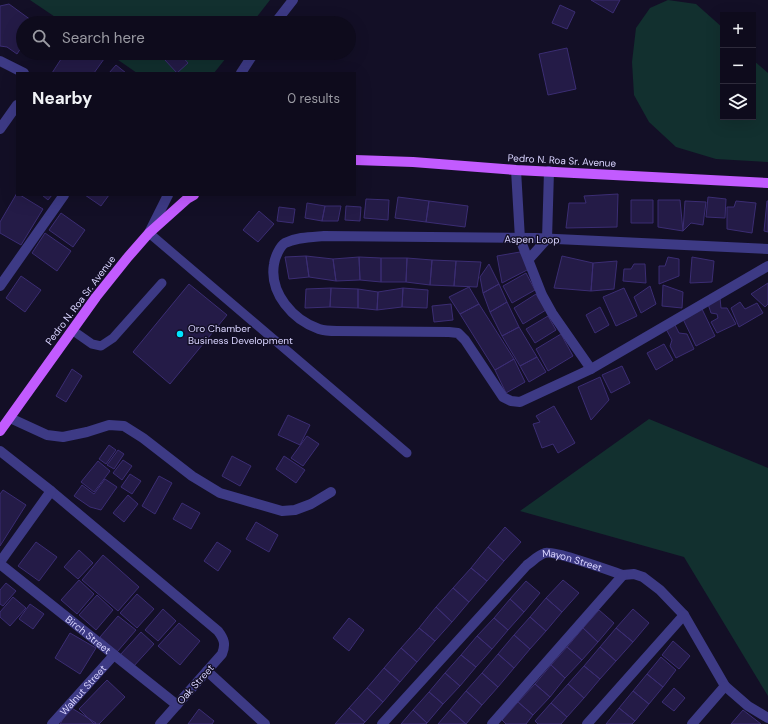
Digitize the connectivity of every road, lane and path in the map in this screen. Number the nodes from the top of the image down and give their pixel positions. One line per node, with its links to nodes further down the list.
1 (293, 0): 2 (street)
2 (280, 16)
3 (249, 60): 6 (street)
4 (0, 61): 5 (street)
5 (22, 72)
6 (242, 72)
7 (16, 106): 8 (street)
8 (0, 129)
9 (356, 160): 10 (main road, Pedro N. Roa Sr. Avenue)
10 (516, 170): 11 (main road, Pedro N. Roa Sr. Avenue); 17 (street)
11 (549, 171): 12 (main road, Pedro N. Roa Sr. Avenue); 18 (street)
12 (768, 183)
13 (63, 196): 23 (street)
14 (168, 196): 16 (street)
15 (193, 196): 16 (main road, Pedro N. Roa Sr. Avenue)
16 (149, 233): 24 (main road, Pedro N. Roa Sr. Avenue); 29 (lane)
17 (520, 239): 18 (street, Aspen Loop); 20 (street); 25 (street, Aspen Loop)
18 (547, 239): 19 (street, Aspen Loop); 20 (street)
19 (768, 249)
20 (529, 260): 25 (street)
21 (768, 266): 25 (street)
22 (162, 282): 24 (lane)
23 (0, 286)
24 (72, 330): 26 (main road, Pedro N. Roa Sr. Avenue)
25 (591, 369)
26 (10, 418): 27 (main road, Pedro N. Roa Sr. Avenue); 31 (street)
27 (0, 431)
28 (0, 451): 30 (street)
29 (407, 453)
30 (51, 491): 32 (street); 36 (street, Oak Street)
31 (331, 492)
32 (0, 563): 35 (street, Birch Street)
33 (623, 574): 34 (street, Mayon Street); 43 (street, Mayon Street); 44 (street)
34 (684, 615): 37 (street, Mayon Street); 45 (street)
35 (114, 655): 38 (street, Birch Street); 40 (street, Walnut Street)
36 (207, 671): 38 (street, Oak Street); 42 (street)
37 (725, 686): 39 (street, Mayon Street); 46 (street)
38 (176, 705): 41 (street, Oak Street)
39 (768, 718)
40 (52, 724)
41 (160, 724)
42 (264, 724)
43 (382, 724)
44 (492, 724)
45 (587, 724)
46 (692, 724)

